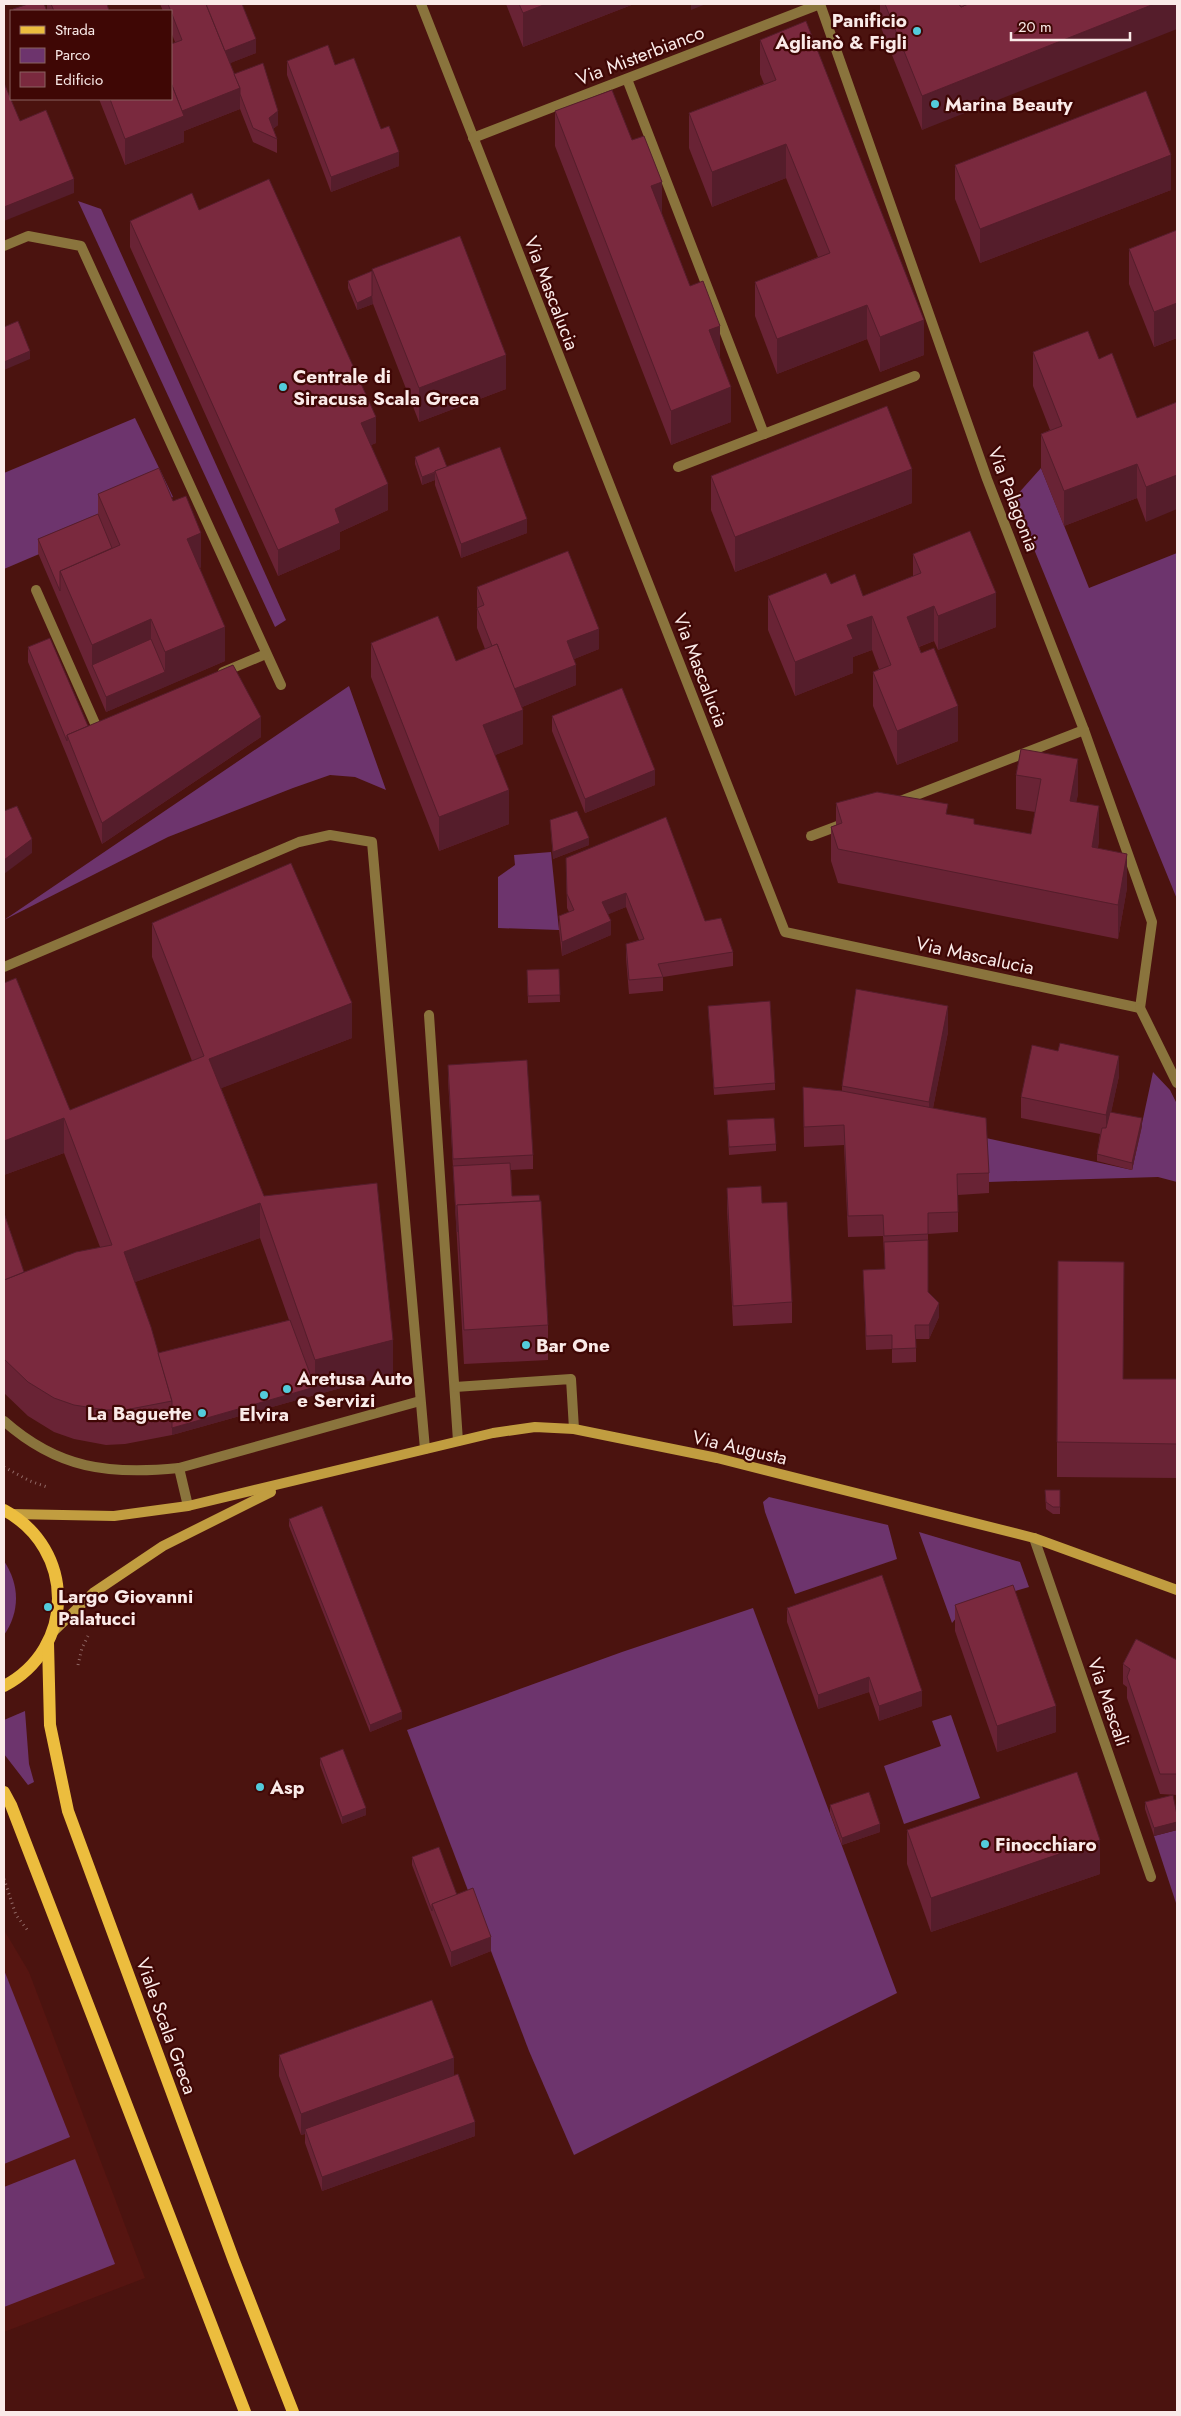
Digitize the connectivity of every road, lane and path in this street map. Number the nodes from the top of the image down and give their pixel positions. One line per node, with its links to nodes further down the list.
1 (421, 4): 4 (street, Via Mascalucia)
2 (820, 4): 3 (street, Via Misterbianco); 14 (street, Via Palagonia)
3 (627, 78): 4 (street, Via Misterbianco); 7 (street)
4 (472, 138): 19 (street, Via Mascalucia)
5 (4, 246): 10 (street)
6 (915, 376): 7 (street)
7 (764, 434): 8 (street)
8 (678, 467)
9 (36, 590): 13 (street)
10 (266, 654): 11 (street); 12 (street)
11 (211, 678)
12 (281, 685)
13 (114, 720)
14 (1084, 730): 15 (street); 19 (street, Via Palagonia)
15 (886, 807)
16 (858, 818): 17 (street)
17 (811, 836)
18 (4, 968): 23 (street)
19 (1140, 1008): 21 (street)
20 (429, 1015): 22 (street)
21 (1177, 1083)
22 (455, 1387): 25 (street); 26 (street)
23 (420, 1401): 27 (street); 29 (street)
24 (4, 1421): 29 (street)
25 (574, 1429): 26 (main road, Via Augusta); 34 (main road, Via Augusta)
26 (458, 1441): 27 (main road, Via Augusta)
27 (425, 1449): 30 (main road, Via Augusta)
28 (4, 1467): 31 (path)
29 (179, 1468): 32 (street)
30 (287, 1484): 32 (main road); 37 (main road)
31 (48, 1488)
32 (188, 1506): 33 (main road)
33 (8, 1512): 37 (main road)
34 (1034, 1538): 35 (main road, Via Augusta); 41 (street, Via Mascali)
35 (1177, 1590)
36 (92, 1630): 38 (path)
37 (50, 1638): 39 (main road); 43 (main road, Viale Scala Greca)
38 (76, 1671)
39 (4, 1686)
40 (4, 1792): 42 (main road)
41 (1151, 1877)
42 (245, 2412)
43 (293, 2412)

